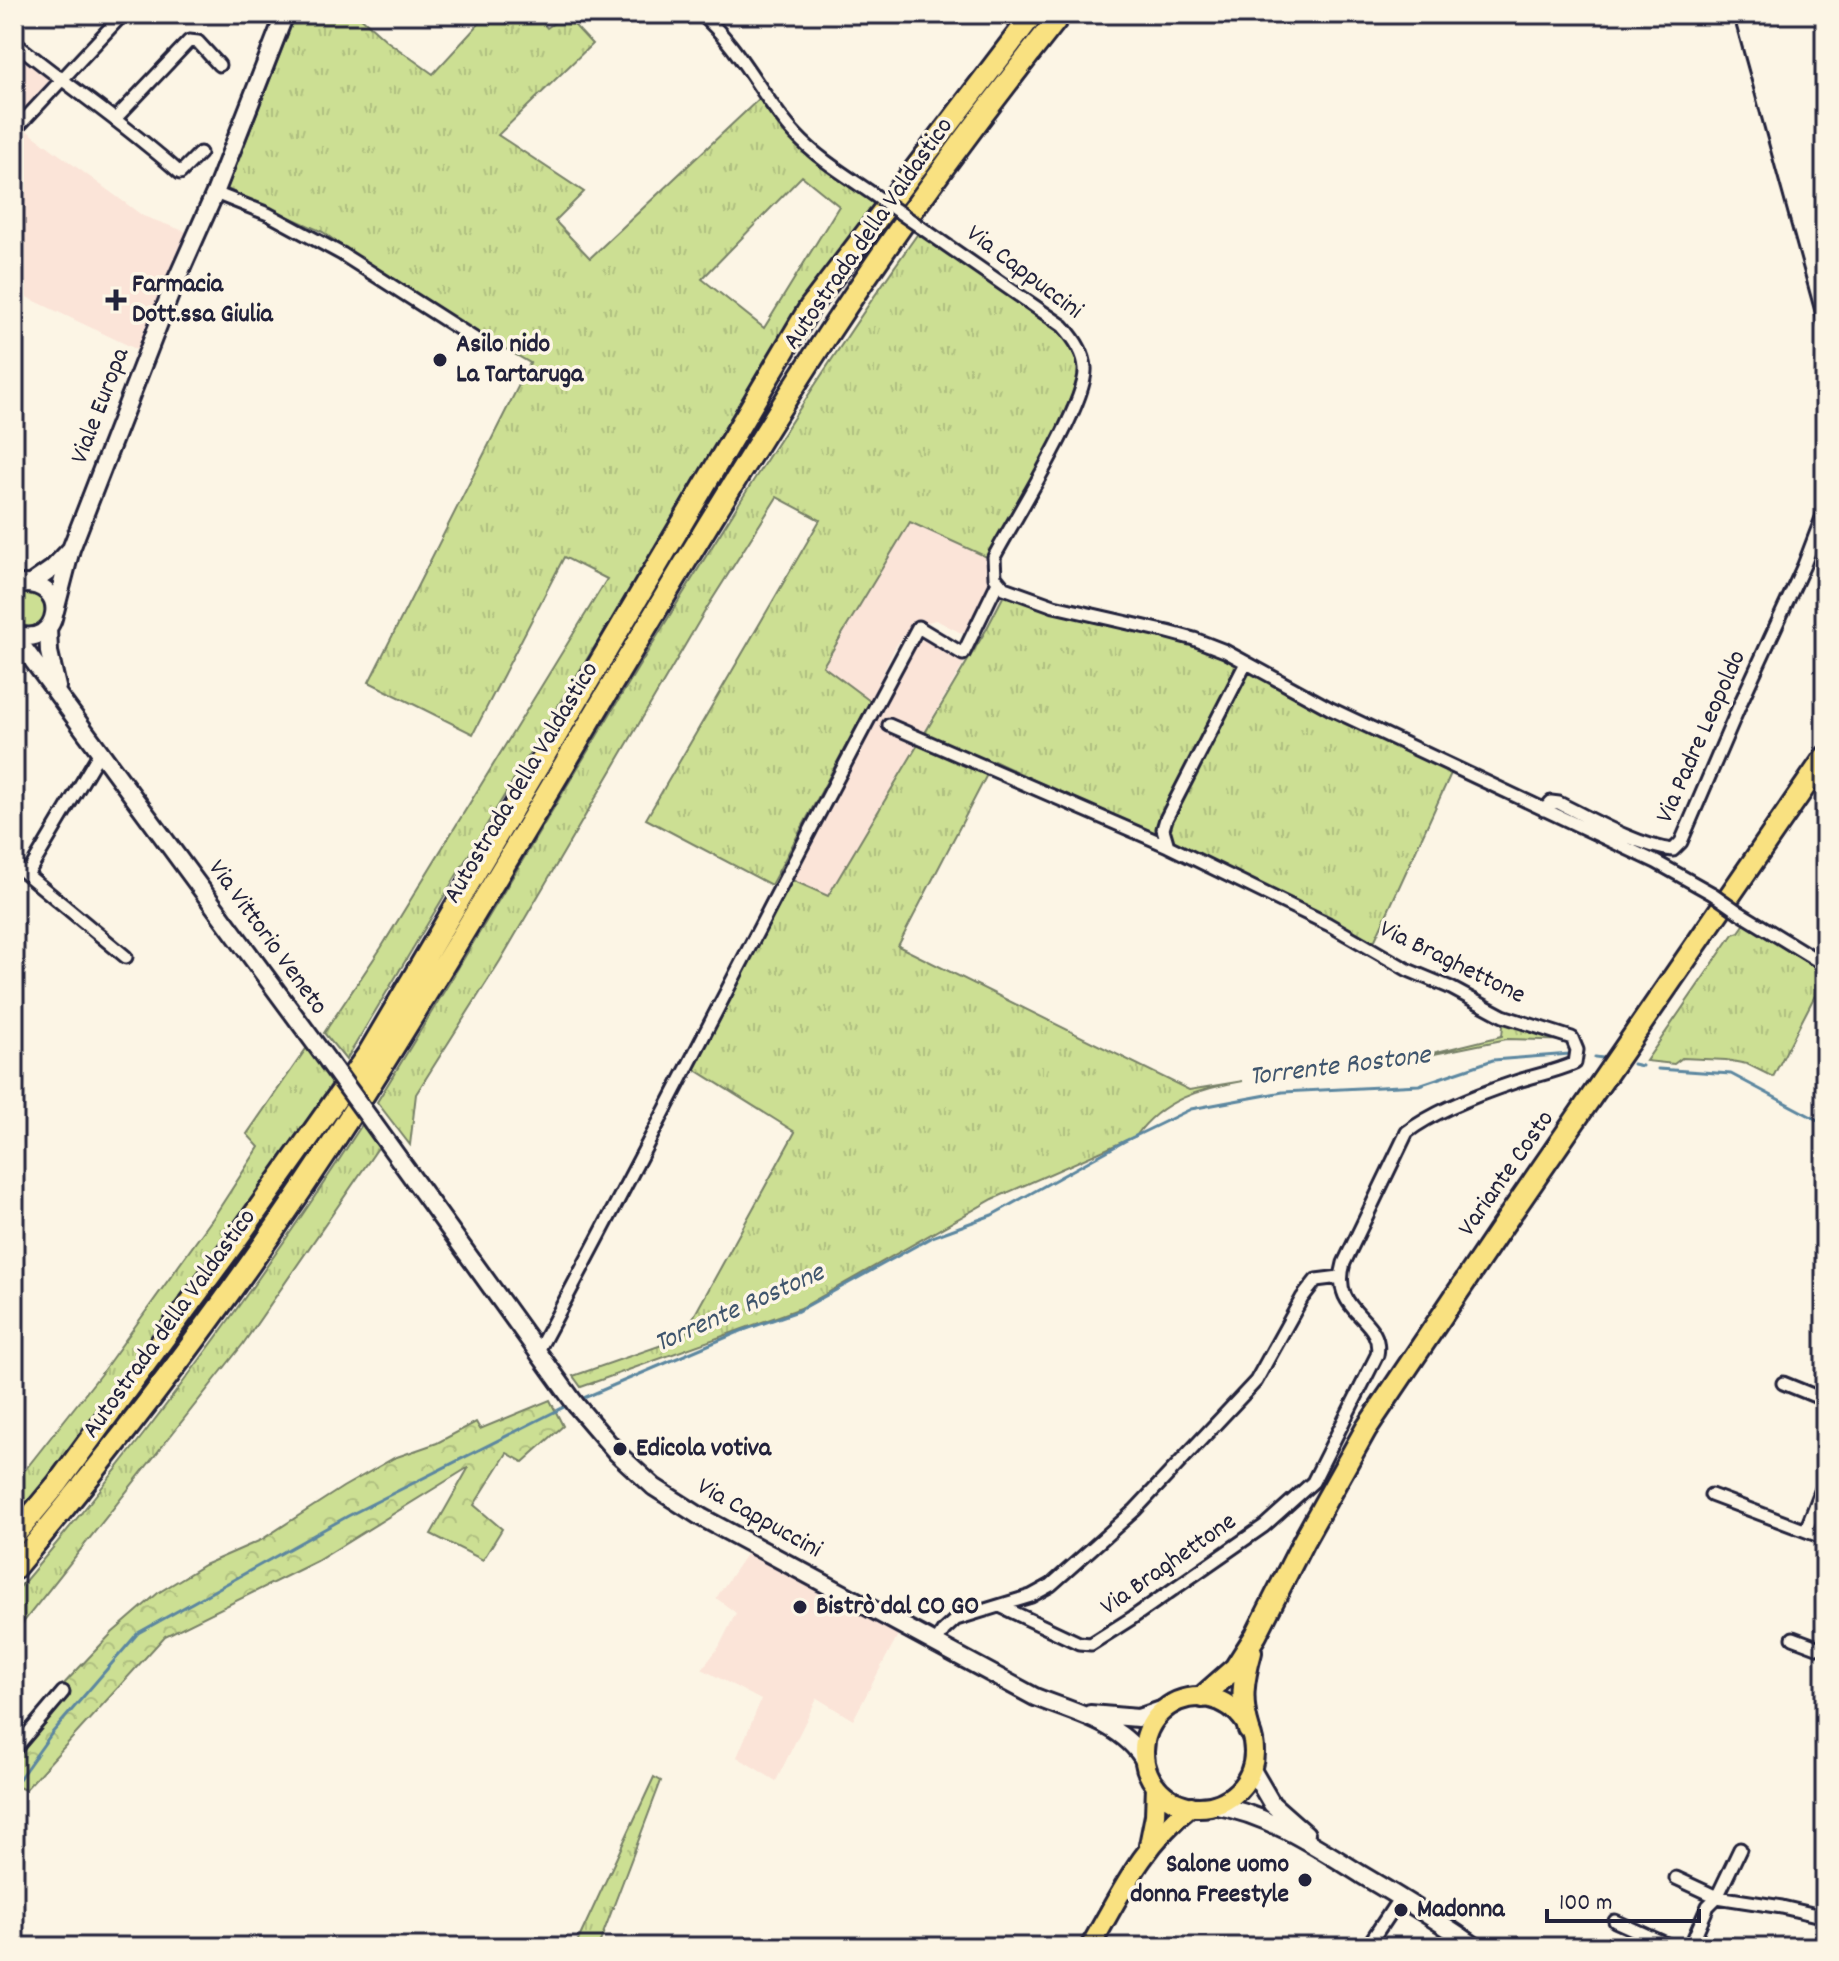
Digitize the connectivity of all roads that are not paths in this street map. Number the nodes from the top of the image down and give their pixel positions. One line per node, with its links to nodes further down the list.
1 (123, 14): 8 (street)
2 (285, 14): 12 (main road, Viale Europa)
3 (701, 14): 16 (street, Via Cappuccini, bridge)
4 (1033, 14): 40 (highway, Autostrada della Valdastico)
5 (1061, 14): 42 (highway, Autostrada della Valdastico)
6 (14, 42): 8 (street)
7 (219, 65): 9 (street)
8 (61, 81): 9 (street); 10 (street)
9 (116, 118): 11 (street)
10 (14, 131)
11 (200, 153)
12 (215, 193): 13 (street); 15 (main road, Viale Europa)
13 (475, 339)
14 (1825, 510): 26 (street, Via Padre Leopoldo)
15 (71, 549): 17 (main road, Viale Europa); 18 (main road, Viale Europa)
16 (998, 582): 21 (street); 34 (street)
17 (20, 585): 18 (main road)
18 (55, 611): 19 (main road, Via Vittorio Veneto)
19 (48, 628): 20 (main road, Via Vittorio Veneto); 22 (main road, Via Vittorio Veneto)
20 (14, 634): 22 (main road, Via Vittorio Veneto)
21 (1246, 663): 26 (street, Via Padre Leopoldo); 27 (street)
22 (62, 700): 24 (main road, Via Vittorio Veneto)
23 (889, 725): 27 (street)
24 (100, 752): 29 (street); 32 (main road, Via Vittorio Veneto, bridge)
25 (1825, 757): 44 (highway, Variante Costo)
26 (1544, 810): 31 (street, Via Padre Leopoldo, bridge)
27 (1168, 846): 33 (street, Via Braghettone)
28 (14, 864): 29 (street)
29 (27, 875): 30 (street)
30 (126, 957)
31 (1825, 965)
32 (432, 1204): 34 (main road, Via Cappuccini)
33 (1340, 1277): 43 (street, Via Braghettone); 43 (street, Via Braghettone)
34 (538, 1351): 46 (main road, Via Cappuccini)
35 (1783, 1383): 36 (street)
36 (1825, 1400)
37 (1825, 1481): 39 (street)
38 (1711, 1495): 39 (street)
39 (1806, 1530): 41 (street)
40 (14, 1536)
41 (1825, 1538)
42 (14, 1569)
43 (1002, 1607): 46 (street, Via Braghettone)
44 (1256, 1635): 49 (highway); 52 (highway)
45 (1793, 1638): 47 (street)
46 (936, 1642): 51 (main road, Via Cappuccini)
47 (1825, 1650)
48 (63, 1692): 53 (street)
49 (1202, 1697): 50 (main road); 52 (main road)
50 (1164, 1709): 51 (main road, Via Cappuccini); 54 (main road)
51 (1077, 1713): 54 (main road, Via Cappuccini)
52 (1249, 1730): 55 (main road)
53 (14, 1750)
54 (1145, 1762): 56 (main road)
55 (1251, 1768): 57 (main road); 61 (main road)
56 (1156, 1786): 58 (main road); 59 (main road)
57 (1213, 1805): 58 (main road); 61 (main road)
58 (1191, 1806): 59 (main road)
59 (1148, 1847): 67 (main road)
60 (1740, 1849): 64 (street)
61 (1325, 1851): 63 (main road)
62 (1676, 1878): 64 (street)
63 (1401, 1896): 68 (street); 69 (main road)
64 (1717, 1897): 65 (street); 71 (street)
65 (1825, 1917)
66 (1615, 1921): 70 (street)
67 (1090, 1947)
68 (1367, 1947)
69 (1476, 1947)
70 (1673, 1947)
71 (1690, 1947)

